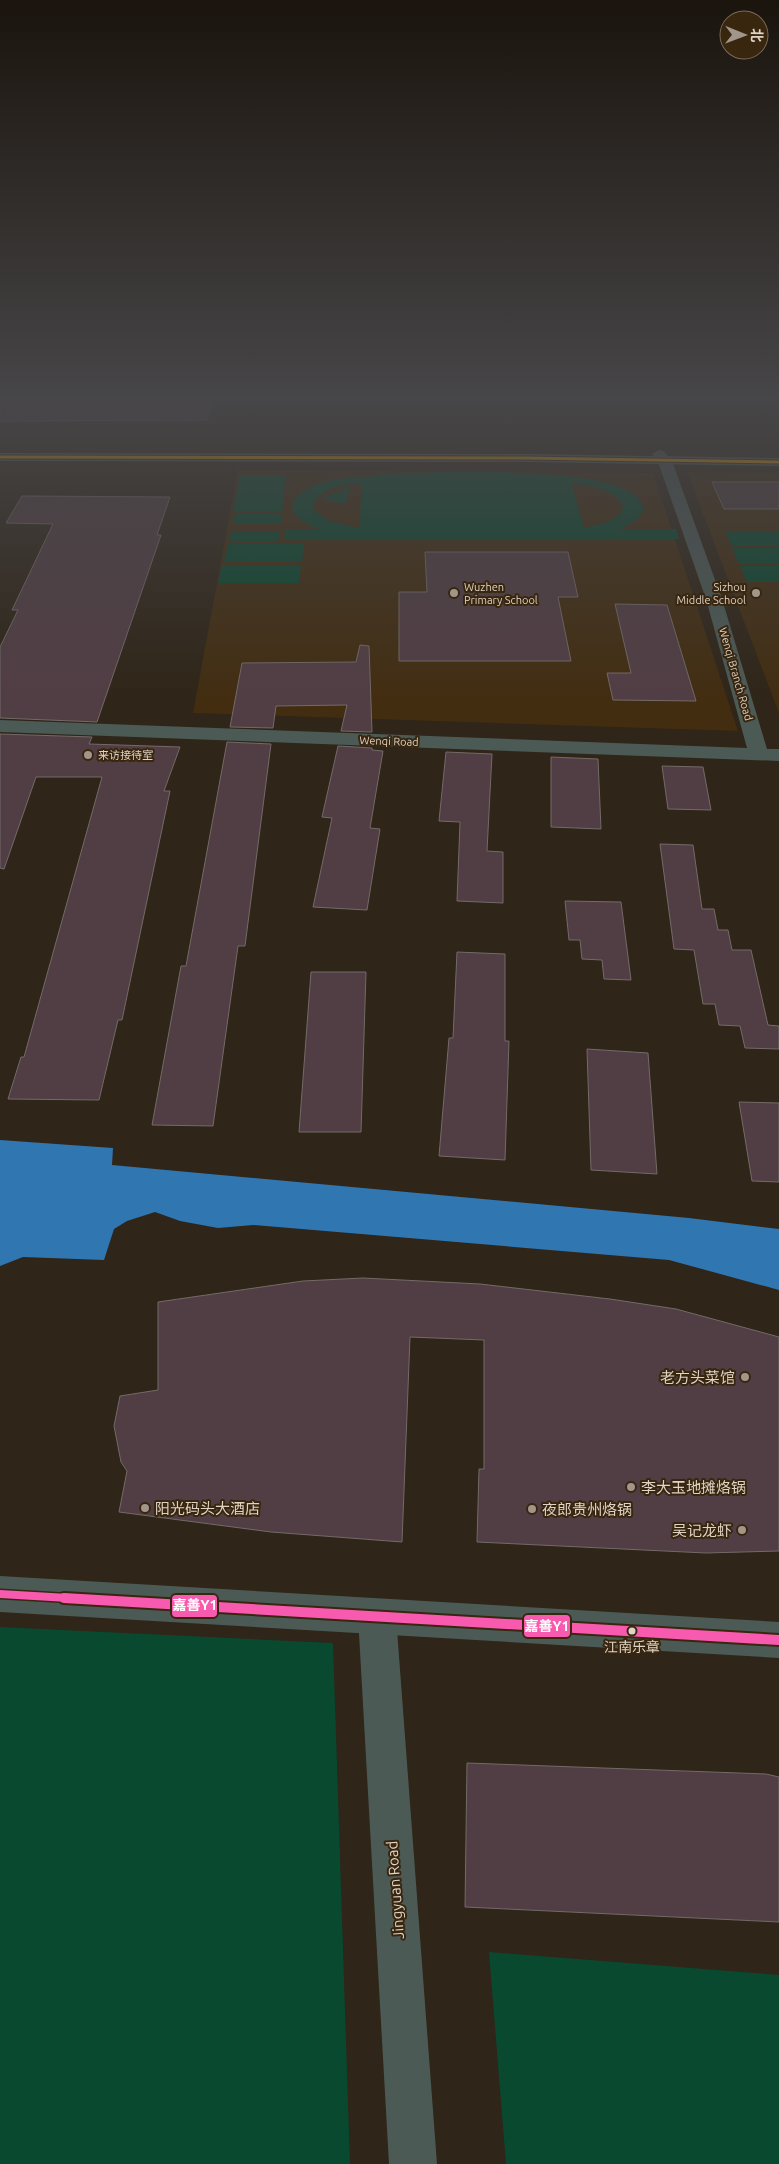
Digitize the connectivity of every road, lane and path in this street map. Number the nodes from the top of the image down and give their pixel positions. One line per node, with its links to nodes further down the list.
1 (677, 497): 3 (street, Wenqi Branch Road)
2 (0, 726): 3 (street, Wenqi Road)
3 (759, 755): 4 (street, Wenqi Road)
4 (779, 755)
5 (0, 1594): 6 (street)
6 (377, 1616): 7 (street); 8 (street, Jingyuan Road)
7 (779, 1640)
8 (413, 2164)

